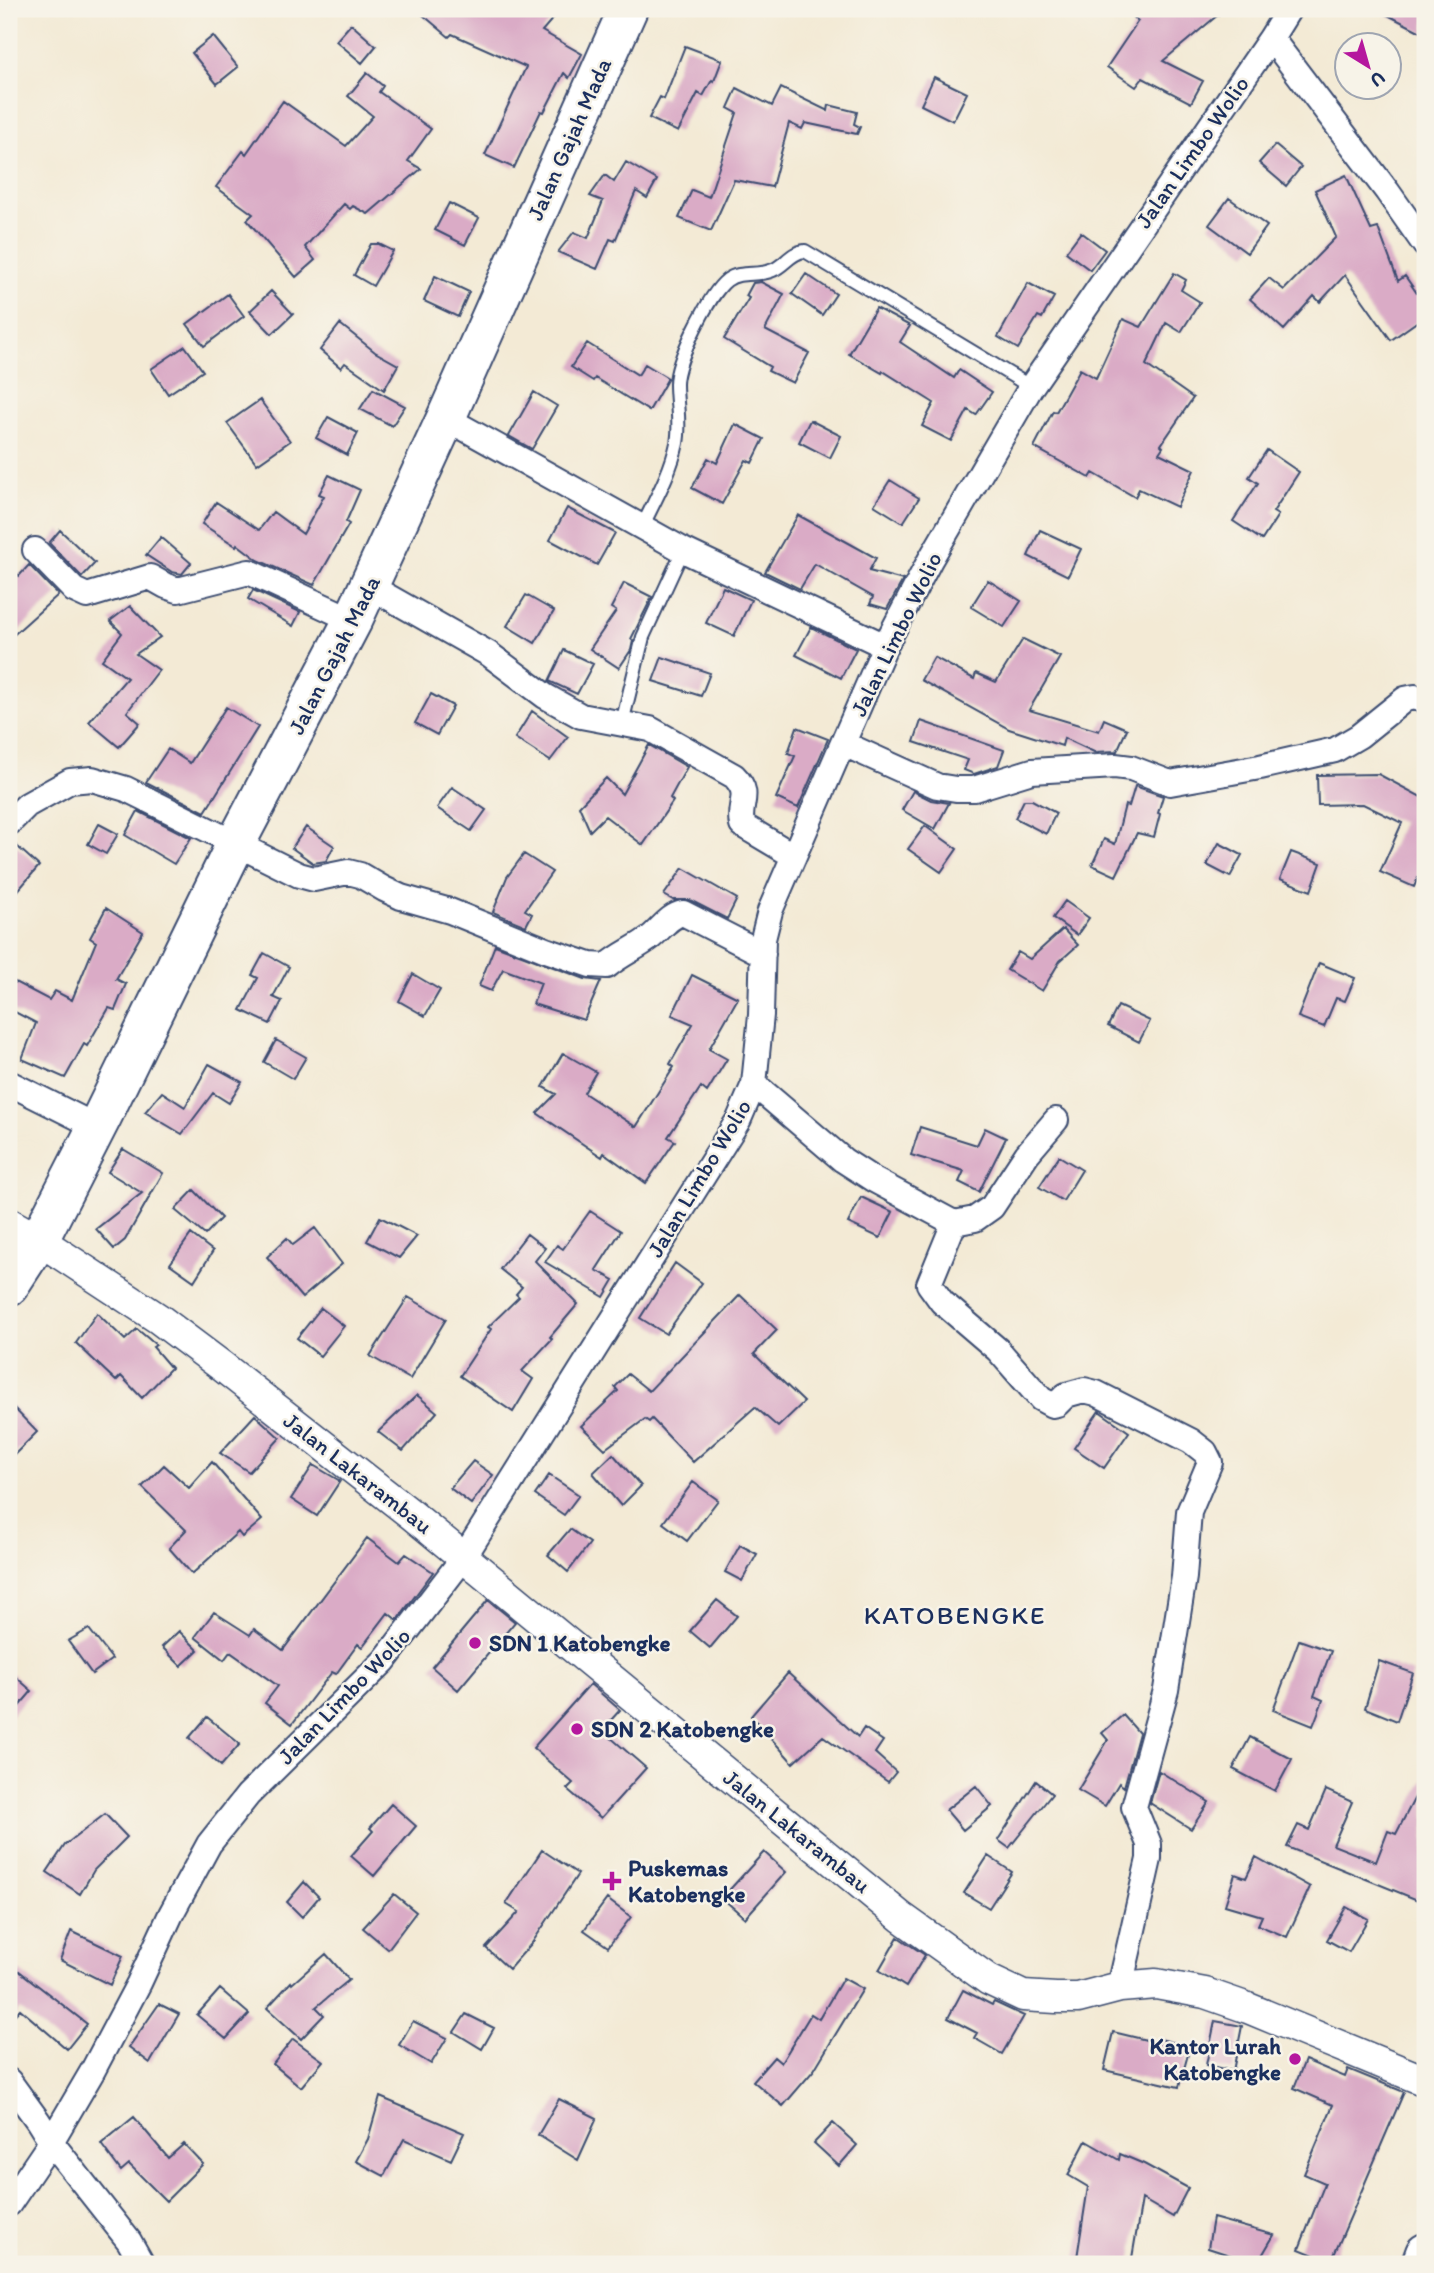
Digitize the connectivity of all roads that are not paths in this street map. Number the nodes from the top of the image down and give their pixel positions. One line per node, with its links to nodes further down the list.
1 (628, 9): 6 (main road, Jalan Gajah Mada)
2 (1289, 9): 3 (street, Jalan Limbo Wolio)
3 (1271, 38): 4 (street); 5 (street, Jalan Limbo Wolio)
4 (1425, 245)
5 (1031, 387): 7 (lane); 11 (street, Jalan Limbo Wolio)
6 (446, 418): 7 (street); 10 (main road, Jalan Gajah Mada)
7 (642, 527): 9 (street)
8 (35, 550): 10 (street)
9 (683, 550): 11 (street); 13 (lane)
10 (361, 603): 13 (street); 16 (main road, Jalan Gajah Mada)
11 (886, 646): 14 (street, Jalan Limbo Wolio)
12 (1425, 701): 14 (street)
13 (622, 723): 17 (street)
14 (844, 744): 17 (street, Jalan Limbo Wolio)
15 (9, 822): 16 (street)
16 (236, 843): 18 (street); 22 (main road, Jalan Gajah Mada)
17 (794, 856): 18 (street, Jalan Limbo Wolio)
18 (763, 954): 20 (street, Jalan Limbo Wolio)
19 (9, 1083): 22 (street)
20 (754, 1084): 23 (street); 26 (street, Jalan Limbo Wolio)
21 (1056, 1120): 23 (street)
22 (97, 1127): 24 (main road, Jalan Gajah Mada)
23 (954, 1223): 27 (street)
24 (24, 1231): 25 (main road, Jalan Gajah Mada); 26 (street, Jalan Lakarambau)
25 (9, 1286)
26 (464, 1558): 27 (street, Jalan Lakarambau); 30 (street, Jalan Limbo Wolio)
27 (1120, 1987): 29 (street, Jalan Lakarambau)
28 (9, 2081): 30 (street)
29 (1425, 2081)
30 (51, 2142): 31 (street, Jalan Limbo Wolio); 33 (street)
31 (9, 2204)
32 (1425, 2253): 34 (main road)
33 (142, 2264)
34 (1421, 2264)

